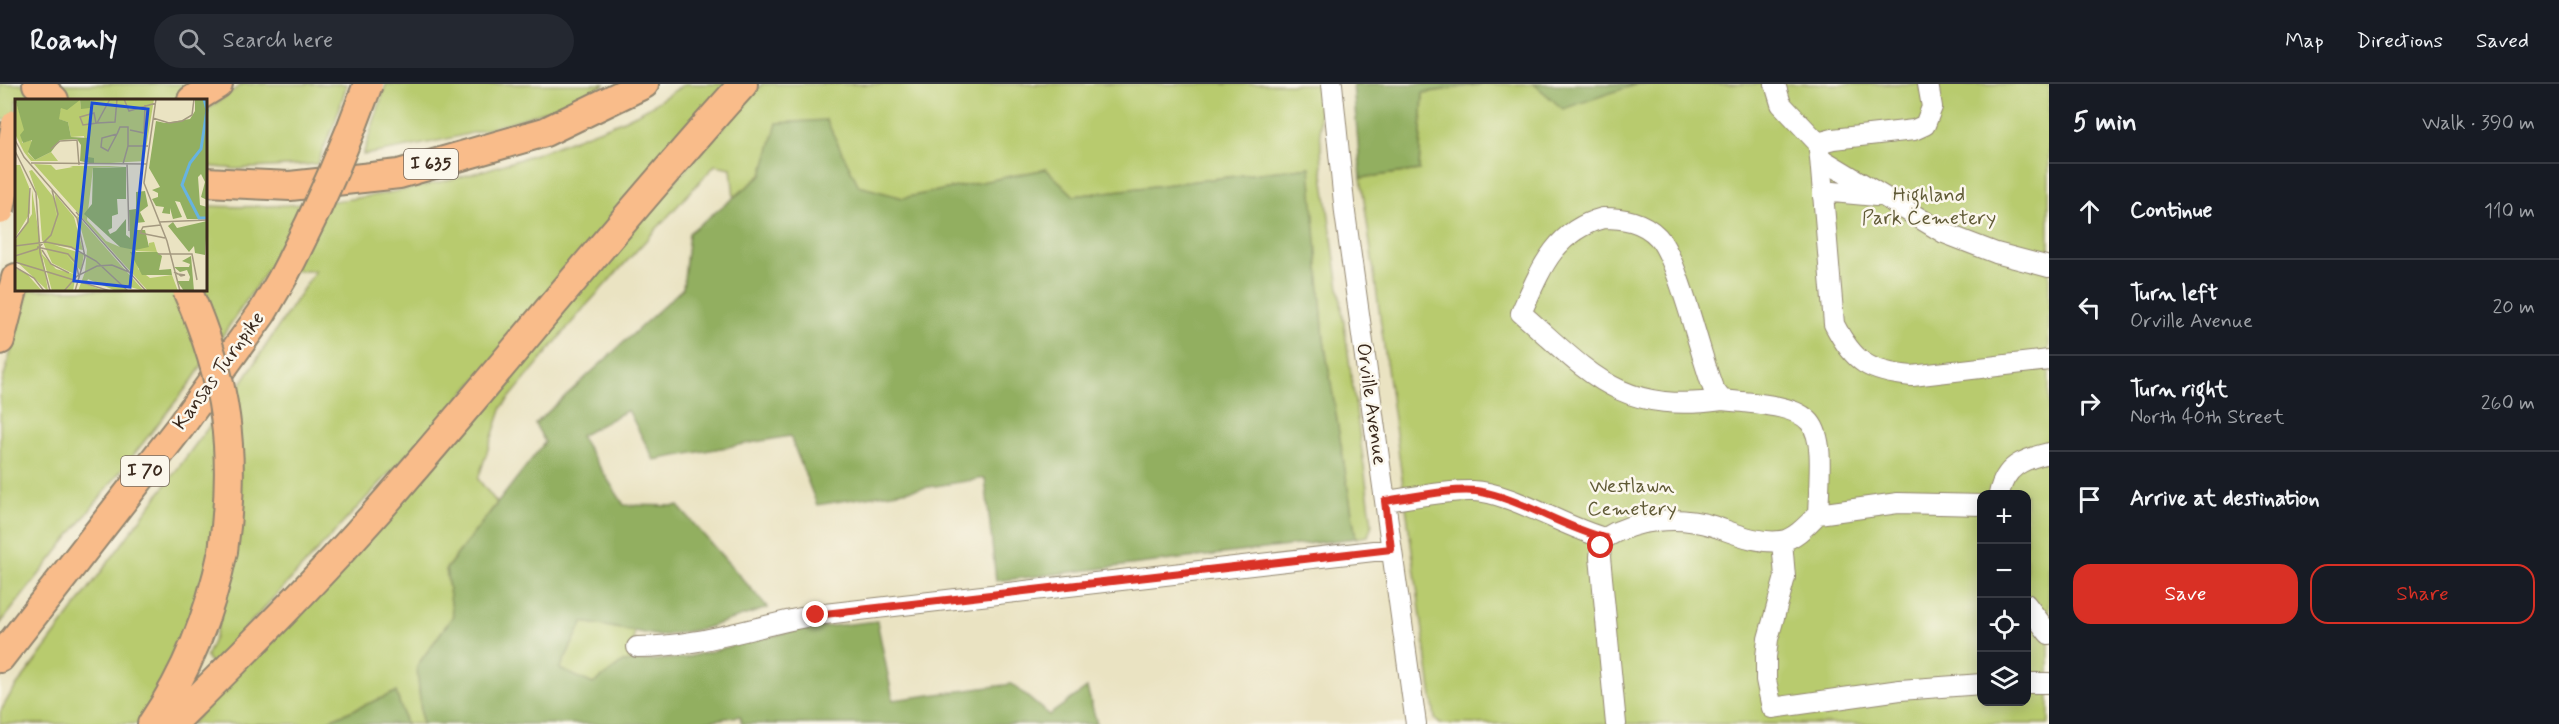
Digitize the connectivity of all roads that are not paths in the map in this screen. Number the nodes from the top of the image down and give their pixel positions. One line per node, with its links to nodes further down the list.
1 (24, 84): 11 (highway)
2 (37, 84): 12 (highway)
3 (68, 84): 13 (highway)
4 (218, 84): 14 (highway)
5 (368, 84): 38 (highway, Kansas Turnpike / I 70, bridge)
6 (644, 84): 19 (highway, I 635)
7 (743, 84): 48 (highway)
8 (1332, 84): 31 (street, Orville Avenue)
9 (1774, 84): 18 (street)
10 (1928, 84): 18 (street)
11 (21, 99)
12 (53, 99)
13 (64, 99)
14 (194, 99)
15 (15, 129): 22 (highway, bridge)
16 (0, 141): 17 (highway)
17 (15, 145)
18 (1819, 151): 20 (street); 21 (street)
19 (207, 182)
20 (1879, 196): 21 (street); 23 (street)
21 (1823, 197): 27 (street)
22 (0, 210)
23 (2049, 267)
24 (15, 282): 26 (highway)
25 (187, 291): 47 (highway, bridge)
26 (0, 340)
27 (2049, 360)
28 (1722, 400): 28 (street); 33 (street)
29 (2049, 453): 30 (street)
30 (2000, 490)
31 (1385, 501): 34 (street); 36 (street, Orville Avenue)
32 (1977, 505): 33 (street)
33 (1818, 514): 35 (street)
34 (1605, 538): 35 (street); 50 (street)
35 (1782, 541): 46 (street)
36 (1391, 549): 40 (street); 49 (street, Orville Avenue)
37 (2031, 611): 39 (street)
38 (28, 622): 41 (highway, Kansas Turnpike / I 70); 42 (highway)
39 (2049, 634)
40 (637, 647)
41 (0, 658)
42 (0, 675)
43 (2049, 682): 44 (street)
44 (2031, 683)
45 (1977, 684): 46 (street)
46 (1774, 716)
47 (152, 724)
48 (172, 724)
49 (1416, 724)
50 (1616, 724)

